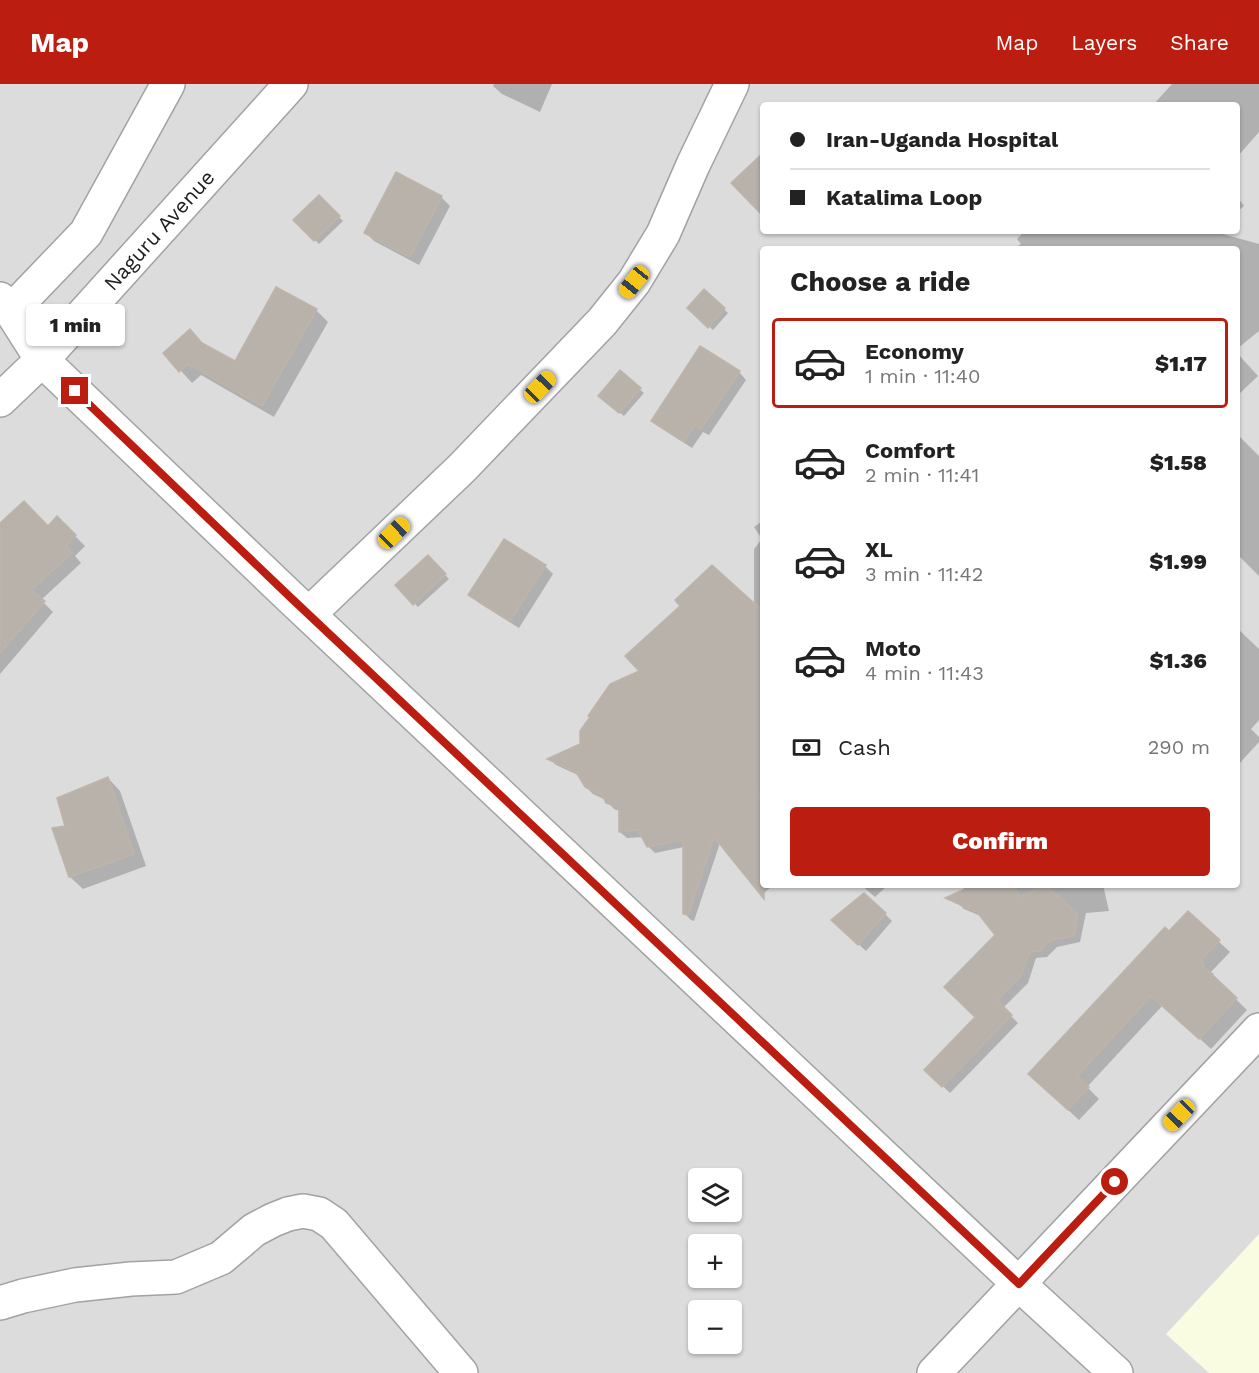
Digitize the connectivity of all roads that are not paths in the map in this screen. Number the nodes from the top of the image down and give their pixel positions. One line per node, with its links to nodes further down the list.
1 (168, 84): 4 (street)
2 (291, 84): 5 (street, Naguru Avenue)
3 (732, 84): 7 (street)
4 (6, 305): 5 (street)
5 (42, 360): 6 (street, Naguru Avenue); 7 (street)
6 (0, 400)
7 (309, 614): 9 (street)
8 (1259, 1030): 9 (street)
9 (1019, 1284): 12 (street); 13 (street)
10 (0, 1303): 11 (street)
11 (460, 1373)
12 (934, 1373)
13 (1116, 1373)

